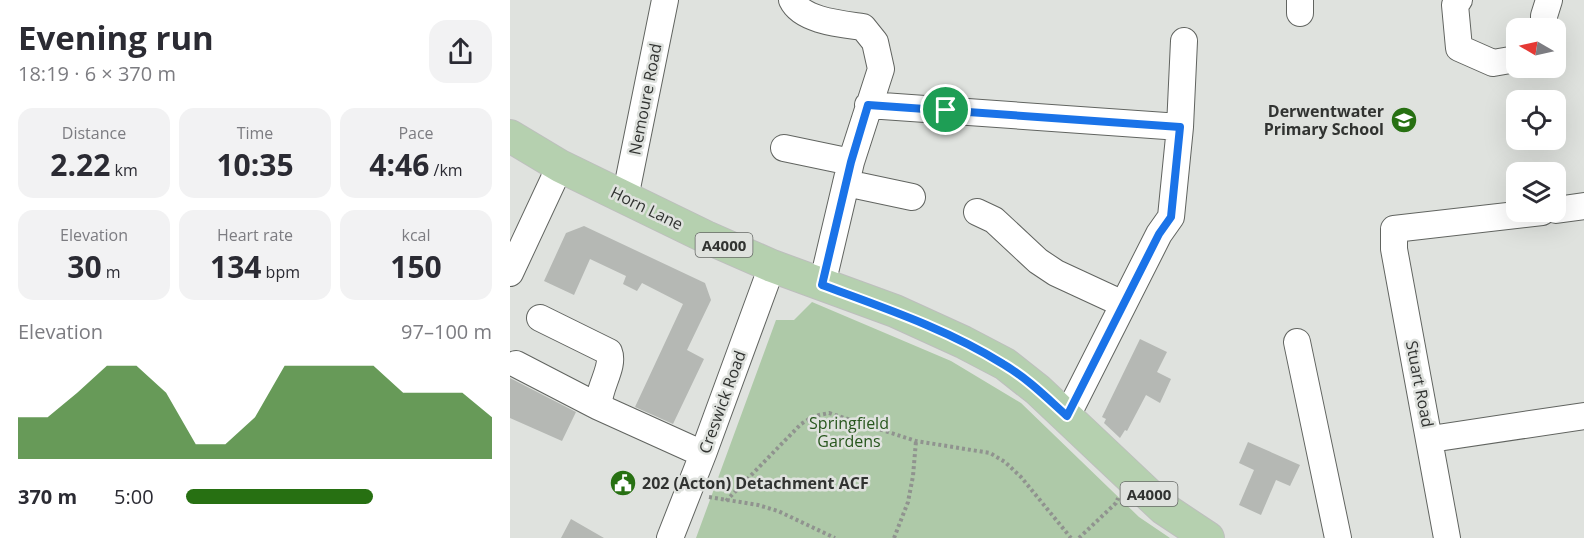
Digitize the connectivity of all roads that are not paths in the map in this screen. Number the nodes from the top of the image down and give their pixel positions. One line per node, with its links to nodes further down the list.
1 (665, 0): 15 (street, Nemoure Road)
2 (792, 0): 8 (street)
3 (1459, 0): 7 (street)
4 (1549, 0): 5 (street)
5 (1544, 18)
6 (1184, 41): 9 (street)
7 (1506, 61)
8 (868, 105): 9 (street); 13 (street)
9 (1180, 127): 23 (street)
10 (510, 136): 12 (main road, Horn Lane / A4000)
11 (784, 148): 13 (street)
12 (560, 166): 15 (main road, Horn Lane / A4000); 21 (street)
13 (849, 172): 14 (street); 22 (street)
14 (912, 197)
15 (625, 198): 20 (main road, Horn Lane / A4000)
16 (1584, 206): 17 (street)
17 (1566, 209)
18 (977, 212): 23 (street)
19 (1506, 216): 30 (street, Stuart Road)
20 (772, 266): 22 (main road, Horn Lane / A4000); 31 (street, Creswick Road)
21 (510, 273)
22 (822, 285): 28 (main road, Horn Lane / A4000)
23 (1123, 304): 28 (street)
24 (540, 318): 27 (street)
25 (1297, 342): 34 (street)
26 (516, 364): 27 (street)
27 (599, 407): 31 (street)
28 (1067, 416): 33 (main road, Horn Lane / A4000)
29 (1584, 416): 30 (street)
30 (1431, 439): 35 (street, Stuart Road)
31 (703, 454): 32 (street, Creswick Road)
32 (670, 538)
33 (1208, 538)
34 (1338, 538)
35 (1447, 538)

